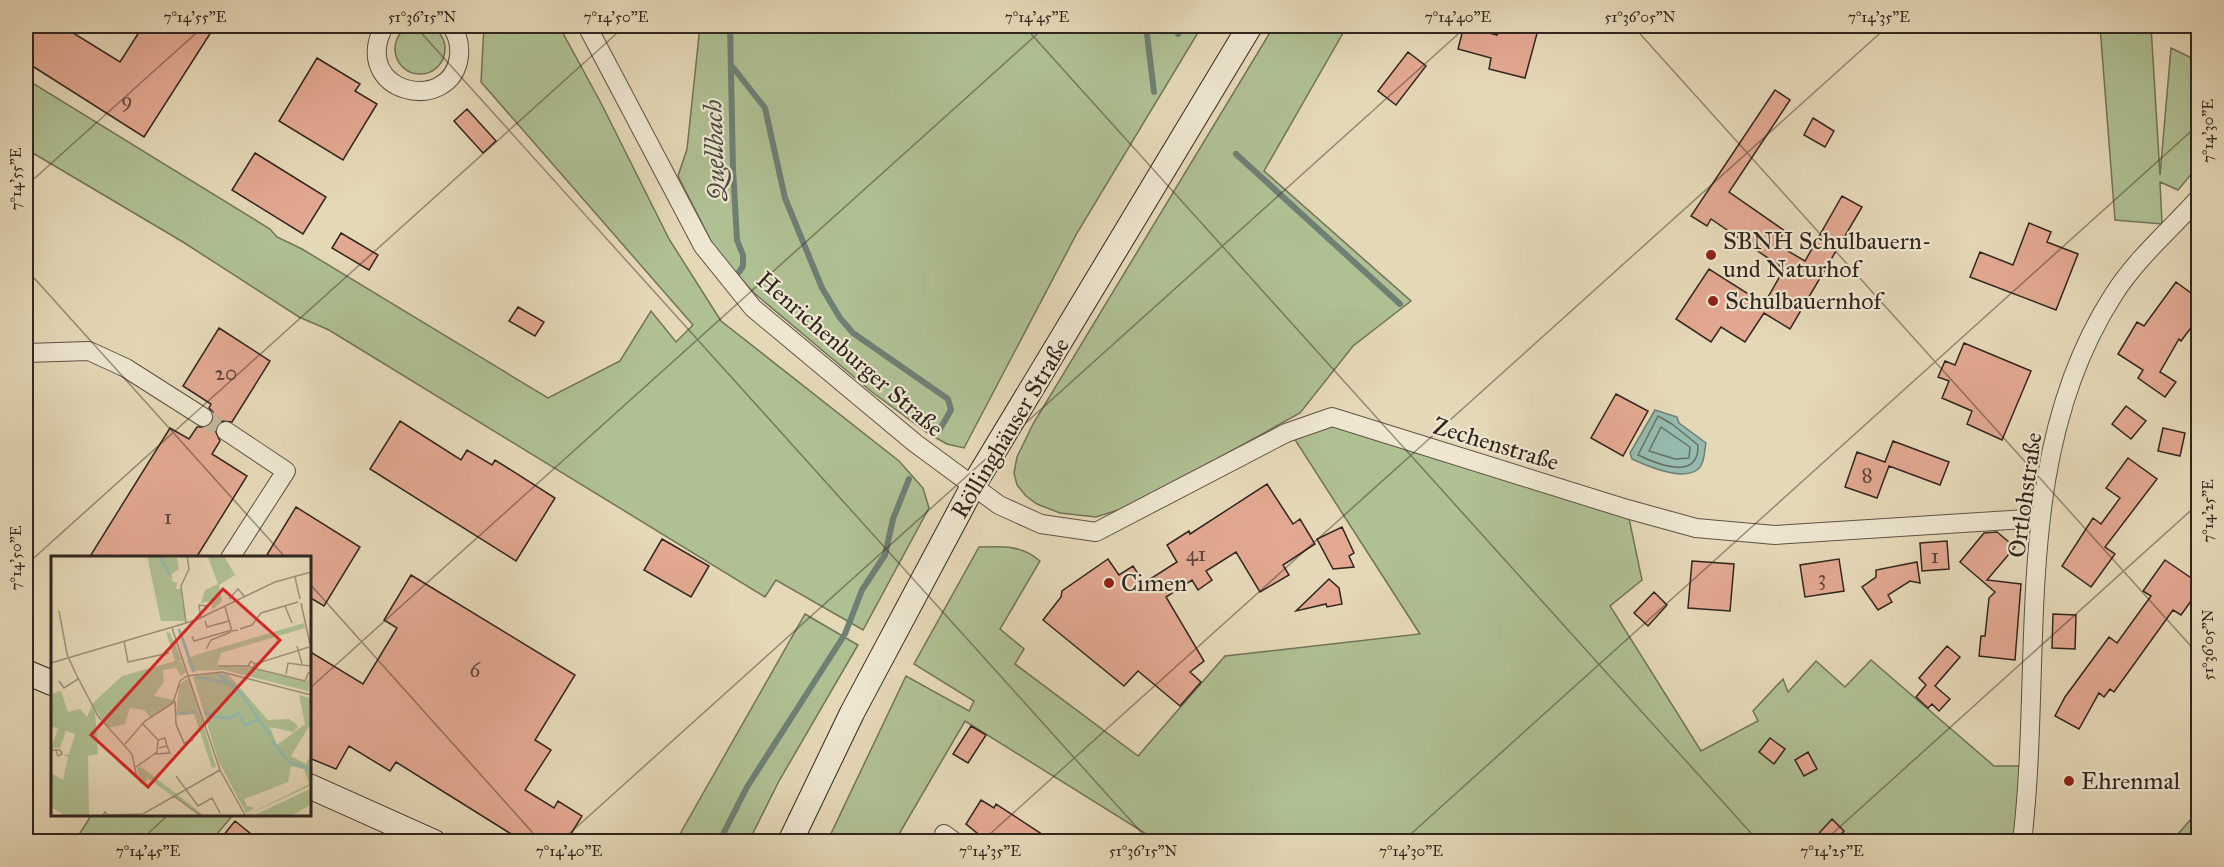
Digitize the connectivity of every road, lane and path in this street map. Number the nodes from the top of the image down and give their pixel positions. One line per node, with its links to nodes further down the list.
1 (383, 26): 2 (street)
2 (451, 26)
3 (587, 26): 9 (street, Henrichenburger Straße)
4 (1250, 26): 9 (main road, Röllinghäuser Straße)
5 (2199, 199): 10 (street, Ortlohstraße)
6 (26, 353): 7 (street)
7 (203, 417)
8 (226, 431): 11 (street)
9 (973, 486): 10 (street, Zechenstraße); 16 (main road, Röllinghäuser Straße)
10 (2041, 518): 17 (street, Ortlohstraße)
11 (231, 556)
12 (26, 672): 13 (main road)
13 (51, 683)
14 (310, 786): 15 (main road)
15 (434, 842)
16 (790, 842)
17 (2022, 842)

